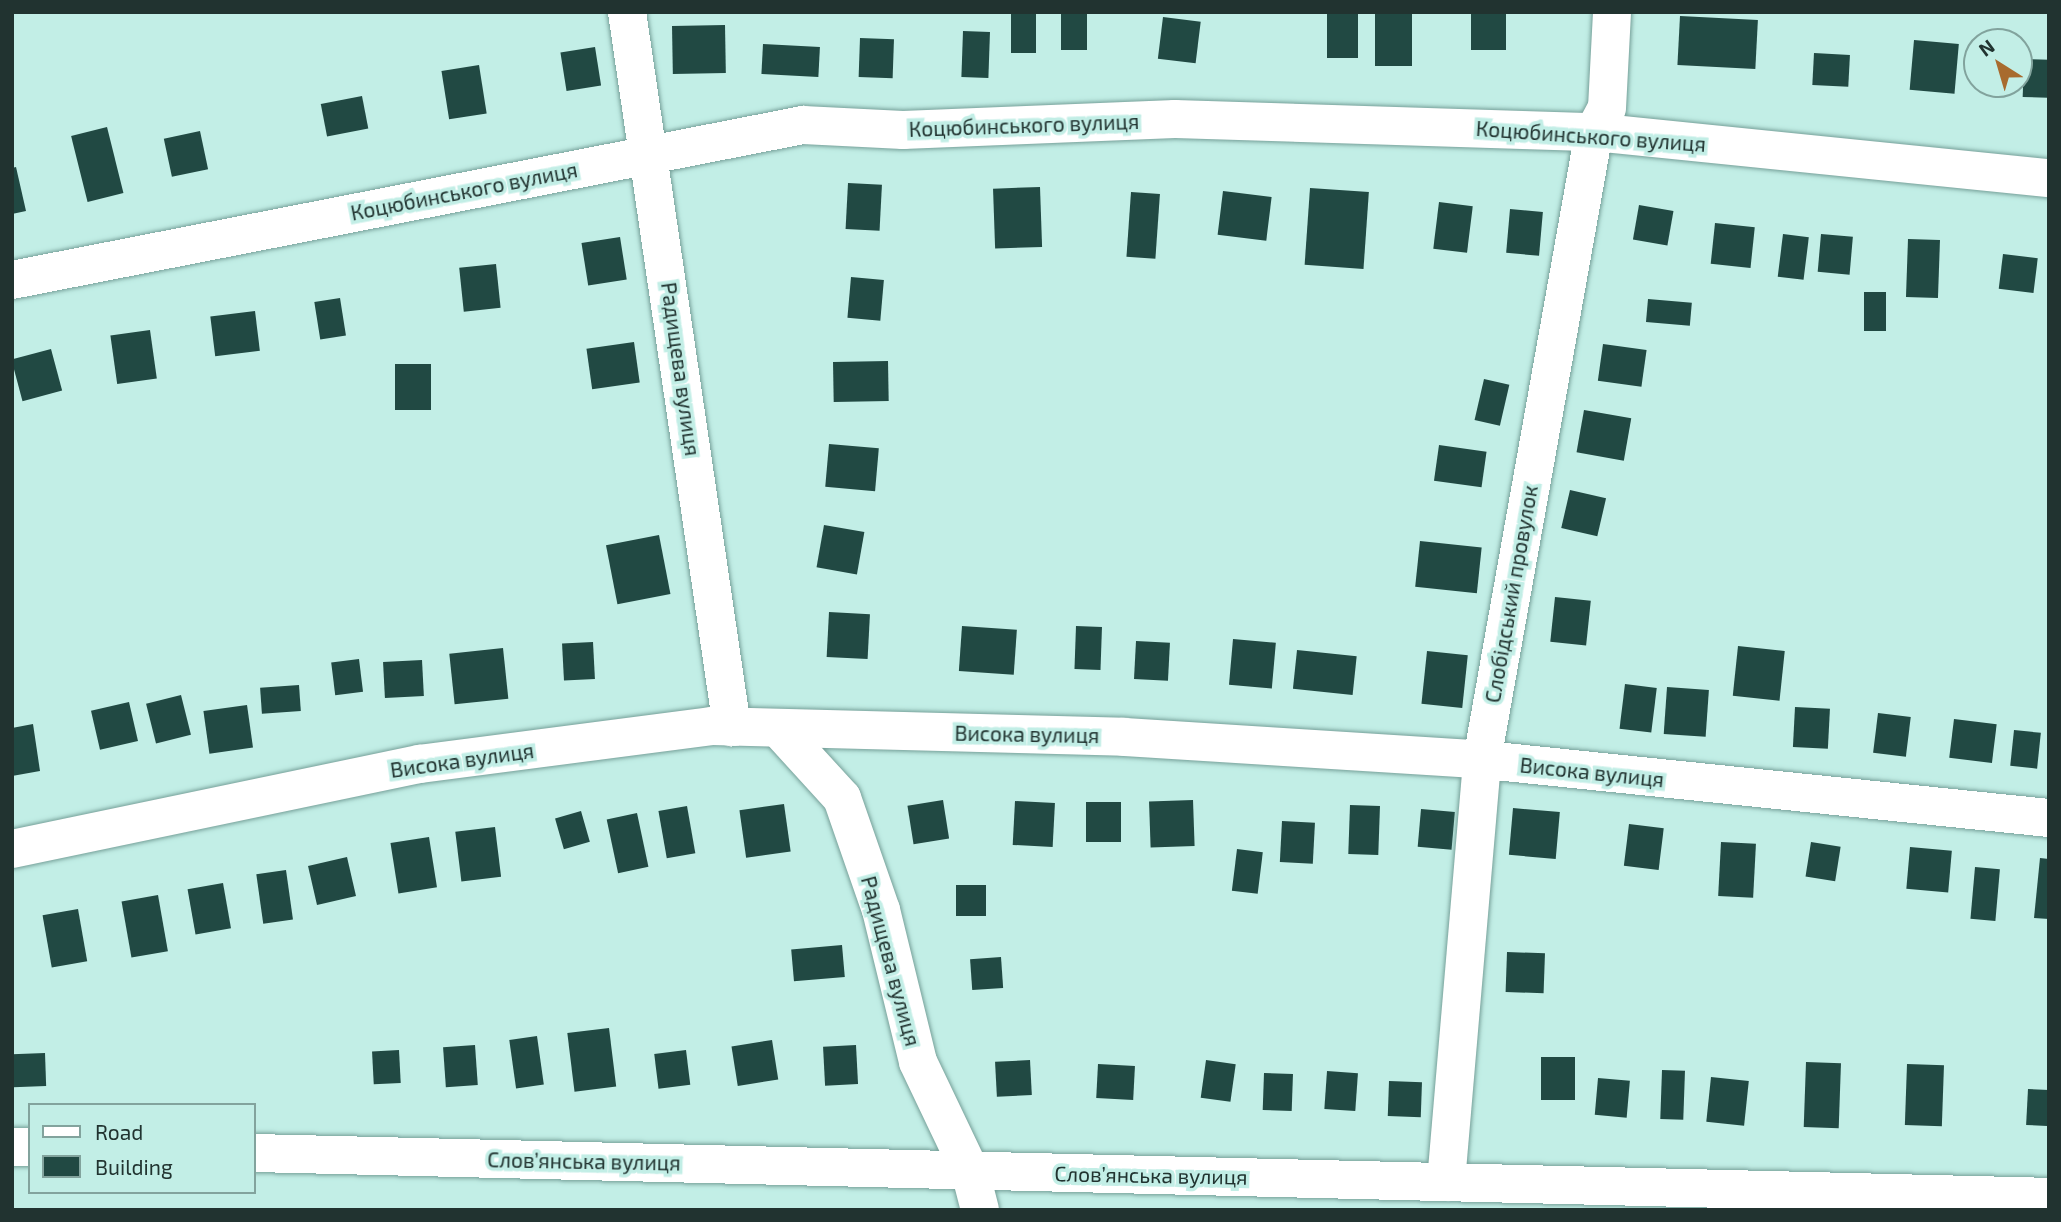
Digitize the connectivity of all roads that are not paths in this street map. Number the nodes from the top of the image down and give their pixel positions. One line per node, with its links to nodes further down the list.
1 (627, 12): 4 (street, Радищева вулиця)
2 (1612, 12): 3 (street, Слобідський провулок)
3 (1594, 132): 4 (street, Коцюбинського вулиця); 5 (street, Коцюбинського вулиця); 9 (street, Слобідський провулок)
4 (651, 154): 6 (street, Коцюбинського вулиця); 7 (street, Радищева вулиця)
5 (2049, 177)
6 (12, 280)
7 (732, 727): 8 (street, Висока вулиця); 11 (street, Висока вулиця)
8 (778, 728): 9 (street, Висока вулиця); 13 (street, Радищева вулиця)
9 (1482, 760): 10 (street, Висока вулиця); 14 (street, Слобідський провулок)
10 (2049, 818)
11 (12, 849)
12 (256, 1153): 13 (street, Слов’янська вулиця)
13 (970, 1171): 14 (street, Слов’янська вулиця); 16 (street, Радищева вулиця)
14 (1446, 1182): 15 (street, Слов’янська вулиця)
15 (2049, 1197)
16 (979, 1210)

